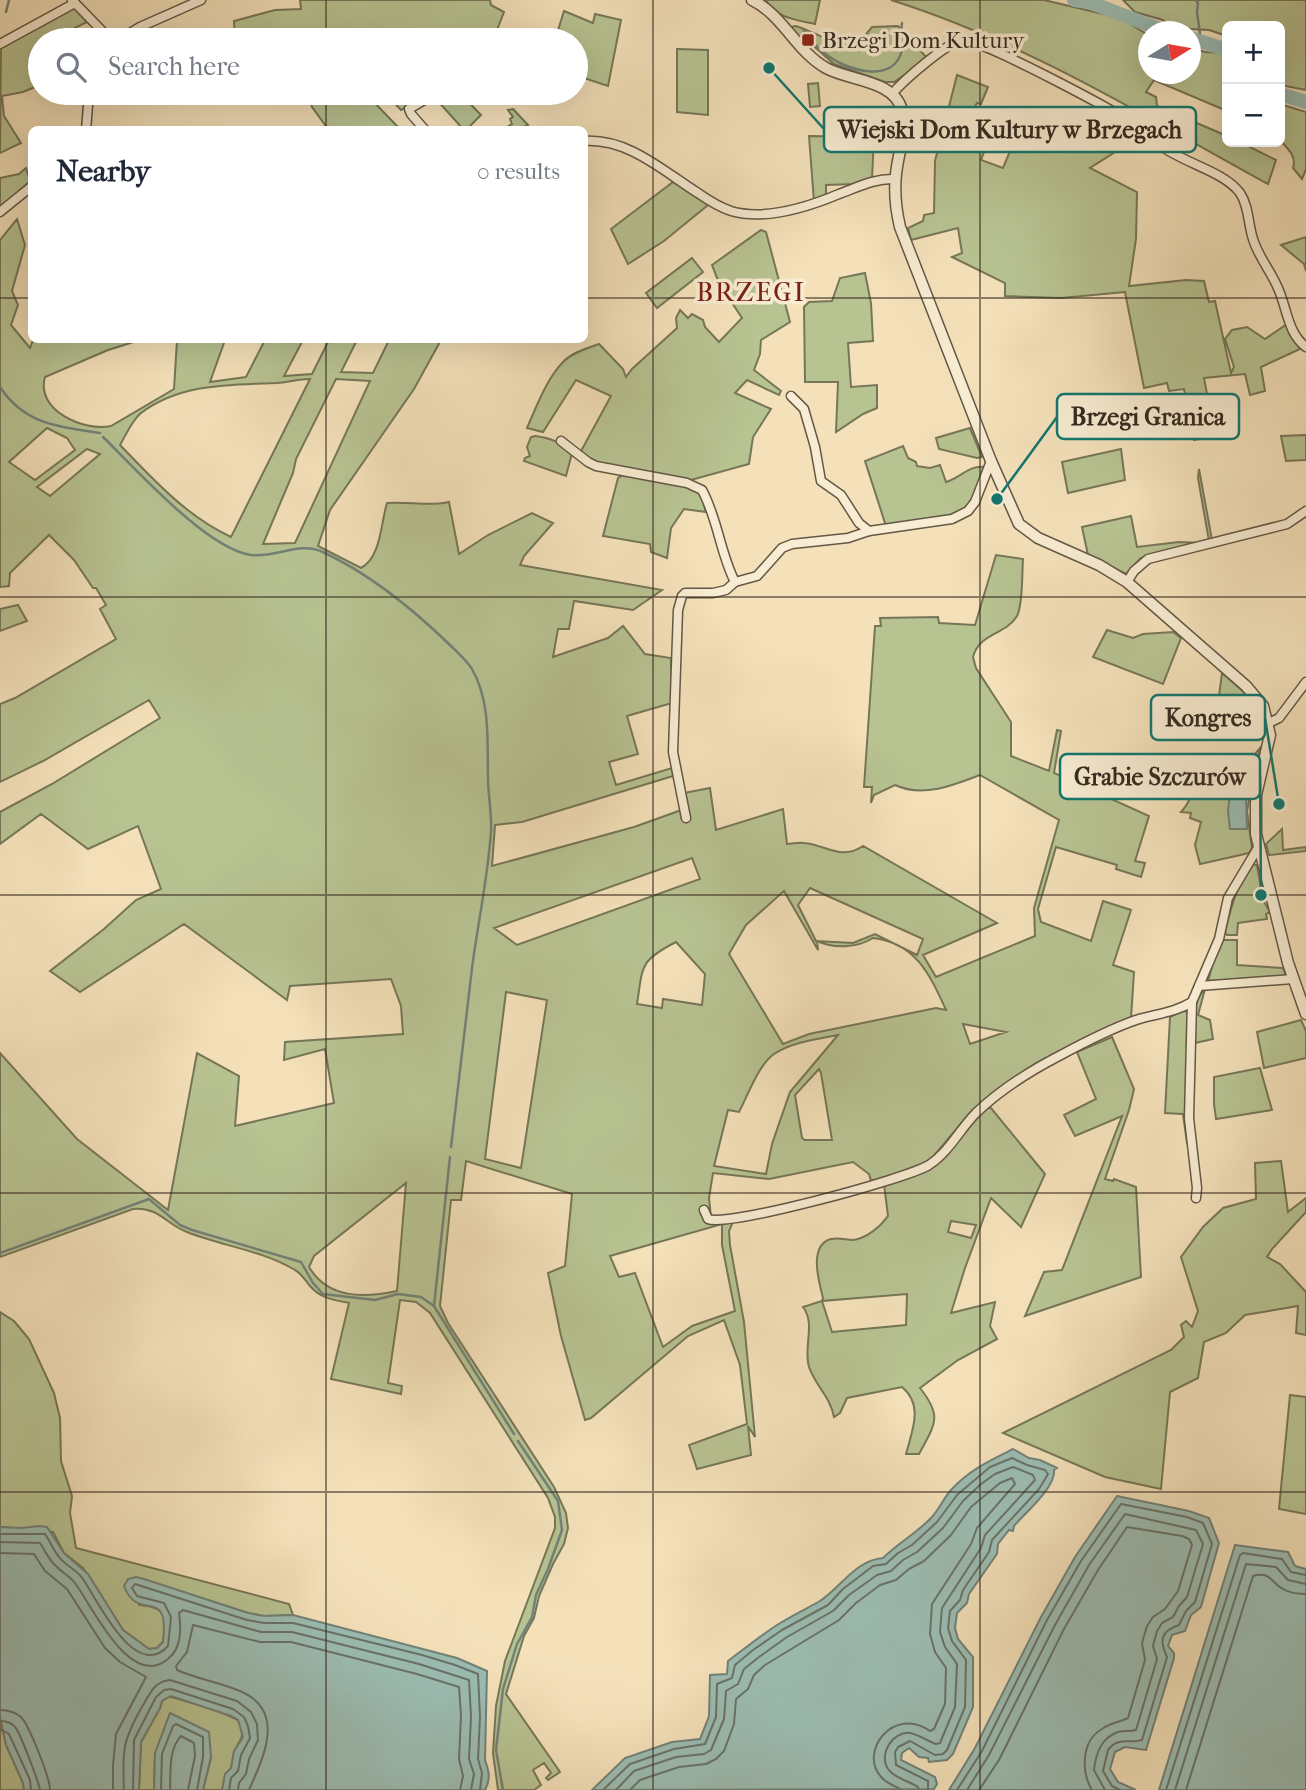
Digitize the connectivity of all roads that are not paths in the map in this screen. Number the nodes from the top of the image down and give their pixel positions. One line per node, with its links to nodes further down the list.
1 (201, 0): 5 (street)
2 (752, 0): 7 (street)
3 (73, 1): 4 (street); 6 (street)
4 (99, 28)
5 (138, 28)
6 (0, 44)
7 (892, 94): 13 (street); 16 (street)
8 (88, 105): 10 (street)
9 (416, 105): 11 (street)
10 (86, 126)
11 (422, 126)
12 (588, 141): 13 (street)
13 (895, 179): 19 (street)
14 (28, 189): 15 (street)
15 (0, 212)
16 (1306, 347)
17 (791, 396): 21 (street)
18 (561, 441): 22 (street)
19 (991, 461): 21 (street); 23 (street)
20 (1306, 511): 23 (street)
21 (869, 531): 22 (street)
22 (735, 582): 26 (street)
23 (1127, 582): 25 (street)
24 (1306, 682): 25 (street)
25 (1269, 723): 27 (street)
26 (686, 818)
27 (1259, 846): 28 (street); 29 (street)
28 (1293, 979): 29 (street); 31 (street)
29 (1199, 986): 30 (street)
30 (1192, 1002): 32 (street); 33 (street)
31 (1306, 1014)
32 (1196, 1198)
33 (704, 1210)

